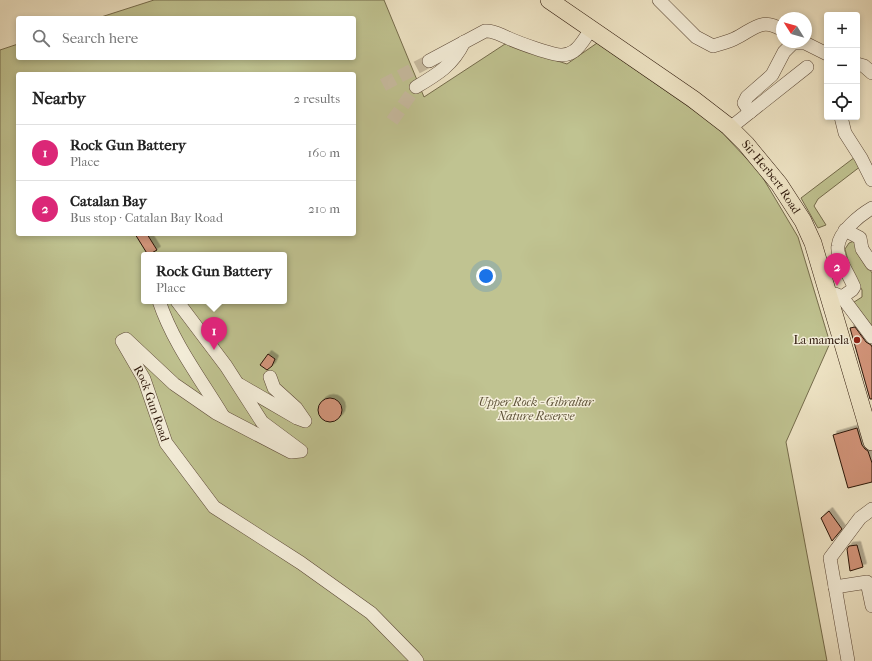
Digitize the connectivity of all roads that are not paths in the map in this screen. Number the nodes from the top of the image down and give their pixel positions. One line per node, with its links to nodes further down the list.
1 (549, 0): 4 (main road, Sir Herbert Road)
2 (659, 0): 3 (street)
3 (776, 26)
4 (591, 29): 5 (street); 16 (main road, Sir Herbert Road)
5 (464, 42): 9 (street); 13 (street)
6 (812, 46): 8 (street)
7 (788, 48): 14 (street)
8 (824, 52)
9 (429, 61)
10 (860, 65): 12 (street)
11 (808, 67): 14 (street)
12 (872, 73)
13 (416, 87)
14 (750, 112): 16 (street)
15 (842, 120): 17 (street)
16 (730, 128): 21 (main road, Sir Herbert Road)
17 (872, 180)
18 (872, 208): 19 (street)
19 (845, 230): 20 (street); 21 (street)
20 (872, 264)
21 (836, 296): 24 (street); 28 (main road, Sir Herbert Road)
22 (160, 304): 27 (street)
23 (179, 304): 26 (street)
24 (872, 337)
25 (270, 377): 26 (street)
26 (239, 384): 27 (street, Rock Gun Road)
27 (224, 417): 33 (street, Rock Gun Road)
28 (872, 442)
29 (872, 510): 30 (street); 31 (street)
30 (872, 519)
31 (835, 587): 32 (street); 34 (street)
32 (872, 606)
33 (417, 661)
34 (848, 661)

